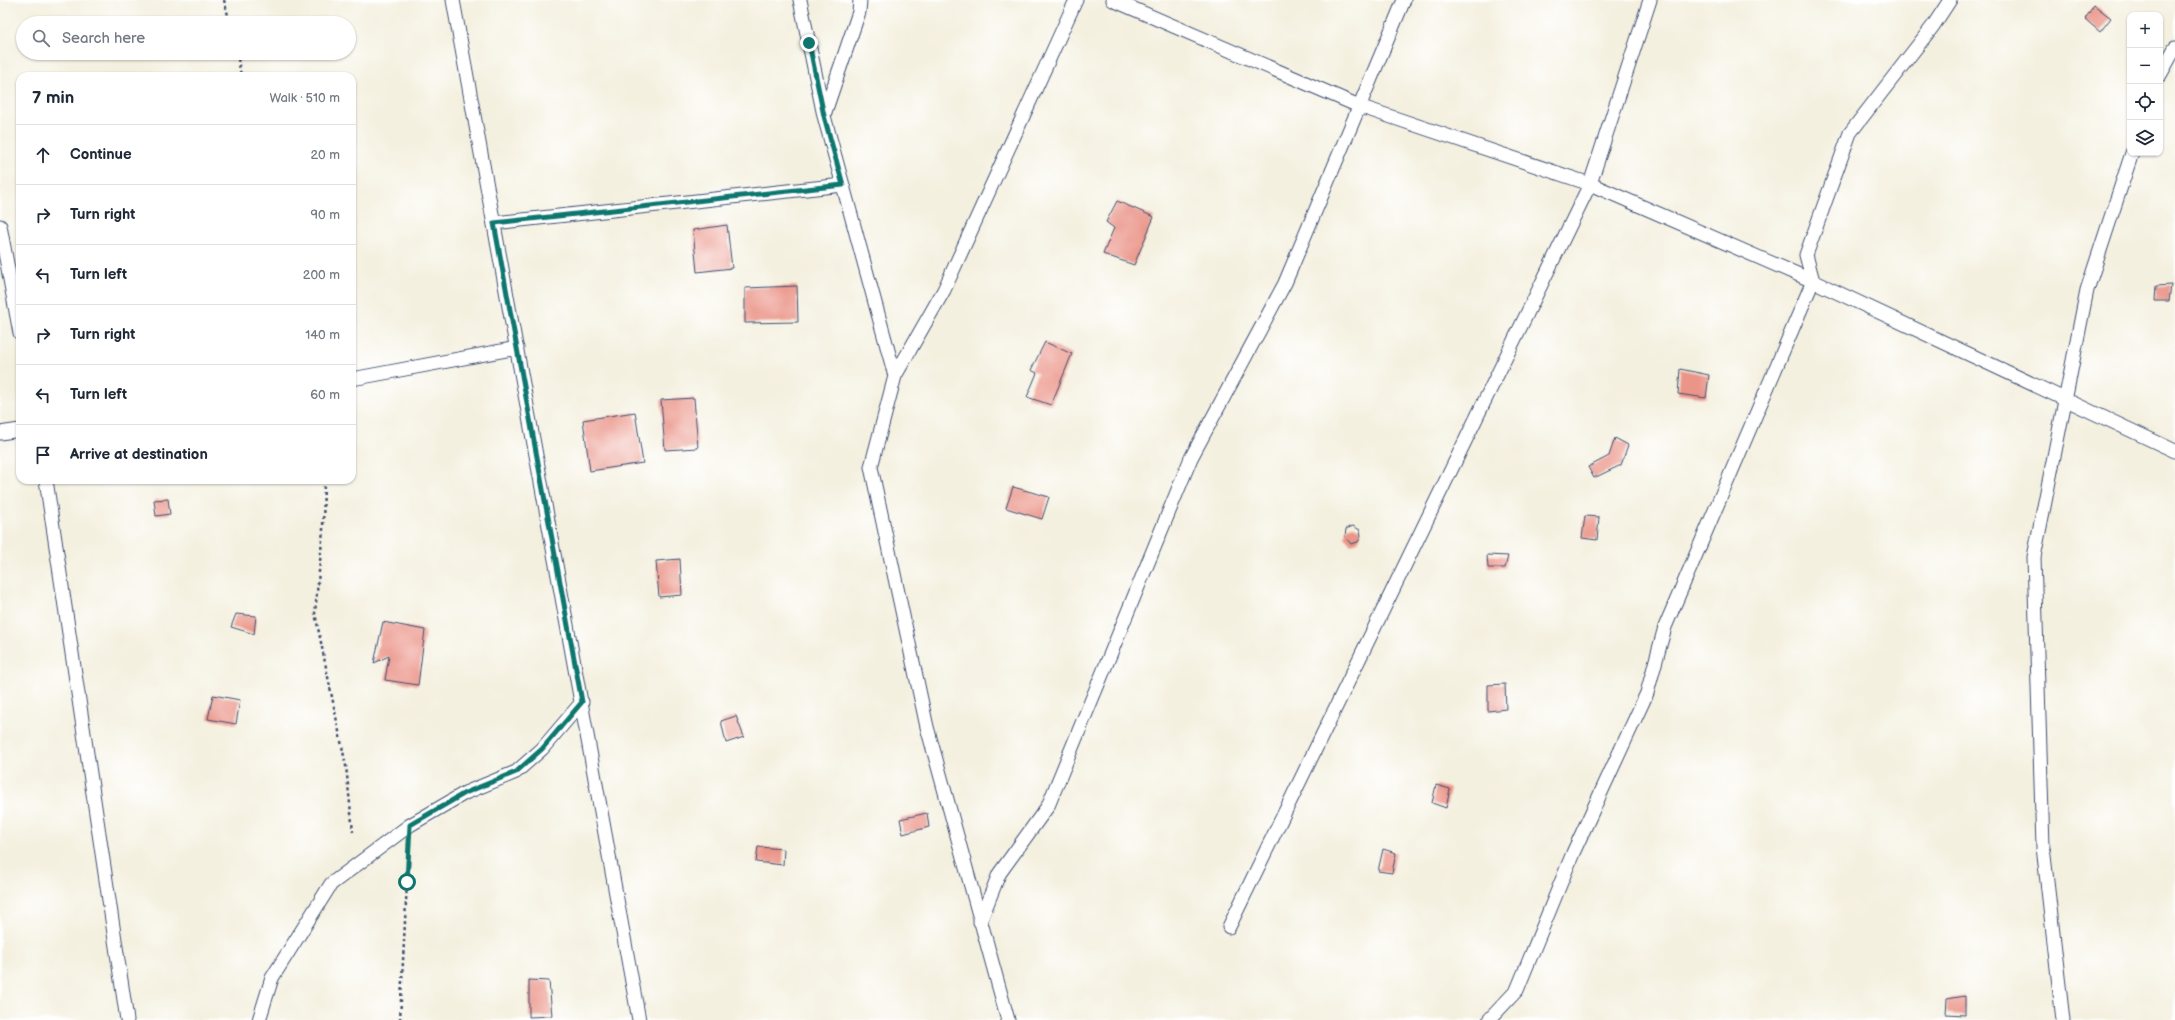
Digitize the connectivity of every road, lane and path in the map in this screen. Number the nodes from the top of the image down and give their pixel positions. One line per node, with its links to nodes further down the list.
1 (224, 0): 10 (path)
2 (453, 0): 20 (street)
3 (800, 0): 16 (street)
4 (860, 0): 16 (street)
5 (1076, 0): 25 (street)
6 (1113, 0): 15 (street)
7 (1404, 0): 15 (street)
8 (1650, 0): 18 (street)
9 (1950, 0): 22 (street)
10 (228, 16)
11 (2175, 48): 13 (street)
12 (238, 60): 14 (path)
13 (2163, 70)
14 (240, 72)
15 (1359, 106): 18 (street); 36 (street)
16 (824, 116): 19 (street)
17 (2131, 156): 27 (street)
18 (1590, 184): 22 (street); 37 (street)
19 (843, 185): 20 (street); 25 (street)
20 (494, 223): 24 (street)
21 (0, 226): 23 (street)
22 (1813, 281): 27 (street); 43 (street)
23 (16, 312)
24 (517, 348): 26 (street); 33 (street)
25 (895, 376): 36 (street)
26 (356, 378)
27 (2066, 399): 30 (street); 44 (street)
28 (16, 431): 29 (street)
29 (0, 433)
30 (2175, 451)
31 (47, 484): 38 (street)
32 (324, 484): 35 (path)
33 (582, 702): 34 (street); 41 (street)
34 (410, 825): 39 (street); 40 (path)
35 (353, 832)
36 (980, 922): 42 (street)
37 (1229, 927)
38 (127, 1020)
39 (259, 1020)
40 (400, 1020)
41 (639, 1020)
42 (1008, 1020)
43 (1489, 1020)
44 (2063, 1020)

